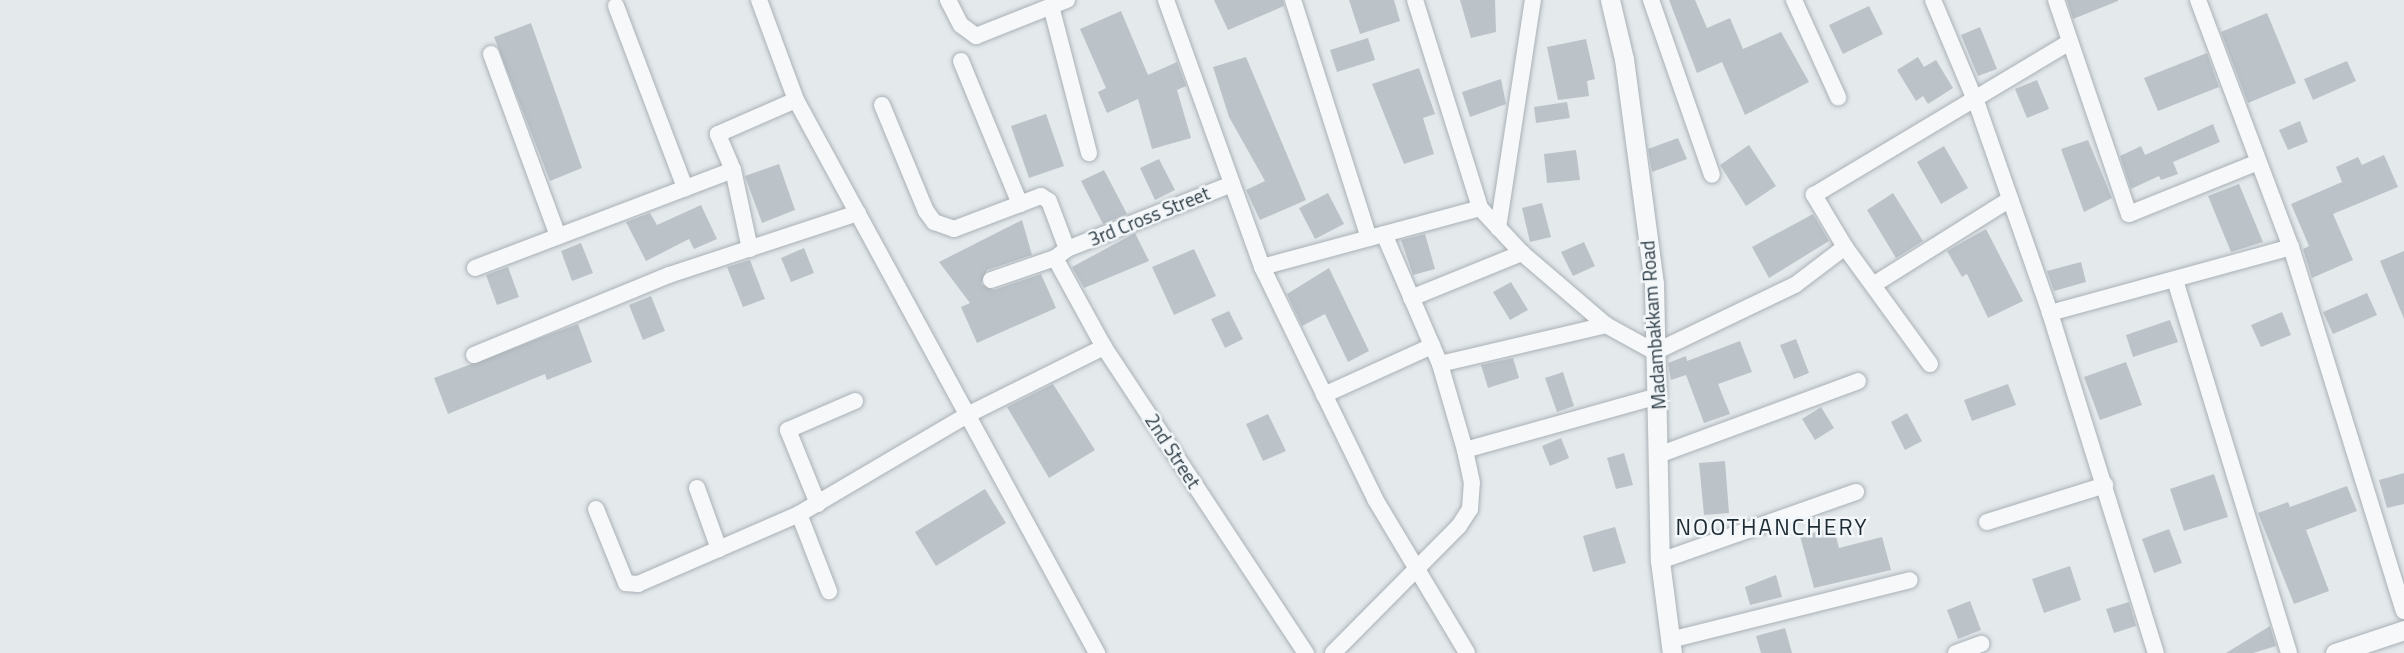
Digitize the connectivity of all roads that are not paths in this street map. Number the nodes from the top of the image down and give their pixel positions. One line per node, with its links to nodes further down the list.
1 (759, 0): 20 (street)
2 (948, 0): 15 (street)
3 (1067, 0): 15 (street)
4 (1166, 0): 27 (street)
5 (1293, 0): 35 (street)
6 (1415, 0): 31 (street)
7 (1532, 0): 33 (street)
8 (1610, 0): 51 (street, Madambakkam Road)
9 (1651, 0): 26 (street)
10 (1794, 0): 19 (street)
11 (1933, 0): 21 (street)
12 (2056, 0): 16 (street)
13 (2198, 0): 24 (street)
14 (616, 6): 28 (street)
15 (1051, 6): 23 (street)
16 (2070, 41): 21 (street); 24 (street)
17 (491, 54): 34 (street)
18 (961, 61): 30 (street)
19 (1838, 97)
20 (796, 100): 25 (street); 32 (street)
21 (1976, 100): 29 (street); 36 (street)
22 (882, 105): 30 (street)
23 (1089, 153)
24 (2256, 163): 37 (street)
25 (733, 170): 28 (street); 38 (street)
26 (1712, 176)
27 (1232, 184): 39 (street, 3rd Cross Street); 41 (street)
28 (685, 188): 34 (street)
29 (2010, 199): 45 (street); 47 (street)
30 (1020, 204): 39 (street, 2nd Street)
31 (1480, 208): 33 (street); 35 (street)
32 (858, 213): 38 (street); 59 (street)
33 (1498, 228): 40 (street)
34 (558, 236): 42 (street)
35 (1376, 236): 41 (street); 46 (street)
36 (1845, 247): 45 (street); 51 (street)
37 (2291, 247): 43 (street); 74 (street)
38 (750, 249): 52 (street)
39 (1061, 253): 44 (street, 3rd Cross Street); 50 (street, 2nd Street)
40 (1522, 253): 46 (street); 48 (street)
41 (1262, 267): 56 (street)
42 (475, 268)
43 (2175, 279): 47 (street); 85 (street)
44 (991, 280)
45 (1872, 285): 54 (street)
46 (1411, 298): 49 (street)
47 (2050, 313): 62 (street)
48 (1606, 325): 51 (street); 53 (street)
49 (1432, 346): 53 (street); 56 (street)
50 (1104, 347): 59 (street); 80 (street, 2nd Street)
51 (1655, 352): 57 (street, Madambakkam Road)
52 (474, 355)
53 (1440, 364): 60 (street)
54 (1930, 364)
55 (1857, 381): 61 (street)
56 (1324, 394): 71 (street)
57 (1658, 396): 60 (street); 61 (street, Madambakkam Road)
58 (855, 401): 65 (street)
59 (967, 415): 65 (street); 79 (street)
60 (1465, 450): 71 (street)
61 (1661, 454): 70 (street, Madambakkam Road)
62 (2105, 485): 68 (street); 84 (street)
63 (696, 488): 69 (street)
64 (1856, 492): 70 (street)
65 (818, 504): 67 (street)
66 (596, 509): 69 (street)
67 (799, 514): 69 (street); 73 (street)
68 (1987, 522)
69 (719, 549)
70 (1660, 561): 77 (street, Madambakkam Road)
71 (1416, 570): 81 (street); 82 (street)
72 (1910, 580): 77 (street)
73 (829, 591)
74 (2404, 611)
75 (2404, 631): 78 (street)
76 (1981, 644): 83 (street)
77 (1671, 646)
78 (2382, 646): 86 (street)
79 (1091, 651)
80 (1306, 653)
81 (1333, 653)
82 (1467, 653)
83 (1956, 653)
84 (2156, 653)
85 (2289, 653)
86 (2335, 653)

